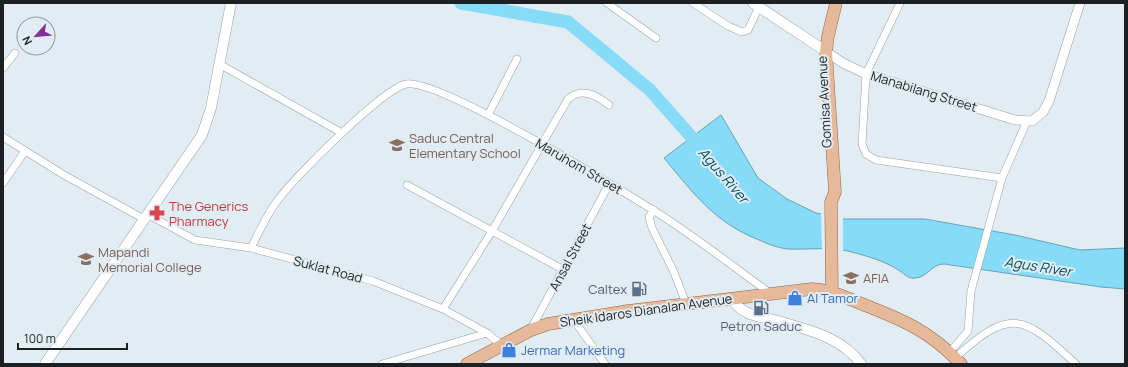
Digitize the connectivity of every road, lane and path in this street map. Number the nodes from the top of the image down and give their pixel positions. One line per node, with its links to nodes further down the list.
1 (232, 3): 13 (main road)
2 (607, 3): 9 (street)
3 (693, 3): 8 (street)
4 (830, 3): 10 (main road, Gomisa Avenue)
5 (836, 3): 10 (main road, Gomisa Avenue)
6 (900, 3): 15 (street)
7 (1080, 3): 18 (street)
8 (756, 5): 10 (main road)
9 (656, 38)
10 (824, 50): 15 (street, Manabilang Street); 32 (main road, Gomisa Avenue)
11 (15, 53): 14 (street)
12 (517, 59): 17 (street)
13 (220, 65): 19 (street); 28 (main road)
14 (3, 68)
15 (866, 74): 18 (street, Manabilang Street); 23 (street)
16 (609, 105): 21 (street)
17 (488, 115): 19 (street, Maruhom Street); 21 (street, Maruhom Street)
18 (1029, 121): 23 (street)
19 (342, 133): 30 (street, Maruhom Street)
20 (3, 137): 22 (street, Suklat Road)
21 (542, 145): 25 (street, Maruhom Street); 29 (street)
22 (25, 151): 24 (street); 28 (street, Suklat Road)
23 (1002, 178): 41 (street)
24 (3, 183)
25 (609, 184): 27 (street, Maruhom Street); 31 (street, Ansal Street)
26 (407, 185): 29 (street)
27 (654, 210): 33 (street, Maruhom Street); 35 (street)
28 (146, 216): 30 (street, Suklat Road); 42 (main road)
29 (492, 231): 31 (street); 36 (street)
30 (251, 248): 36 (street, Suklat Road)
31 (564, 270): 38 (street, Ansal Street)
32 (832, 292): 33 (main road, Sheik Idaros Dianalan Avenue); 41 (main road, Sheik Idaros Dianalan Avenue)
33 (770, 293): 34 (main road, Sheik Idaros Dianalan Avenue)
34 (732, 299): 35 (main road, Sheik Idaros Dianalan Avenue); 46 (main road)
35 (686, 303): 37 (main road, Sheik Idaros Dianalan Avenue)
36 (443, 309): 39 (street, Suklat Road)
37 (573, 319): 38 (main road, Sheik Idaros Dianalan Avenue); 45 (street)
38 (531, 330): 40 (main road, Sheik Idaros Dianalan Avenue)
39 (487, 333): 40 (street, Suklat Road); 43 (street)
40 (502, 345): 44 (main road, Sheik Idaros Dianalan Avenue)
41 (955, 358): 47 (street)
42 (45, 364)
43 (382, 364)
44 (467, 364)
45 (605, 364)
46 (862, 364)
47 (1076, 364)

